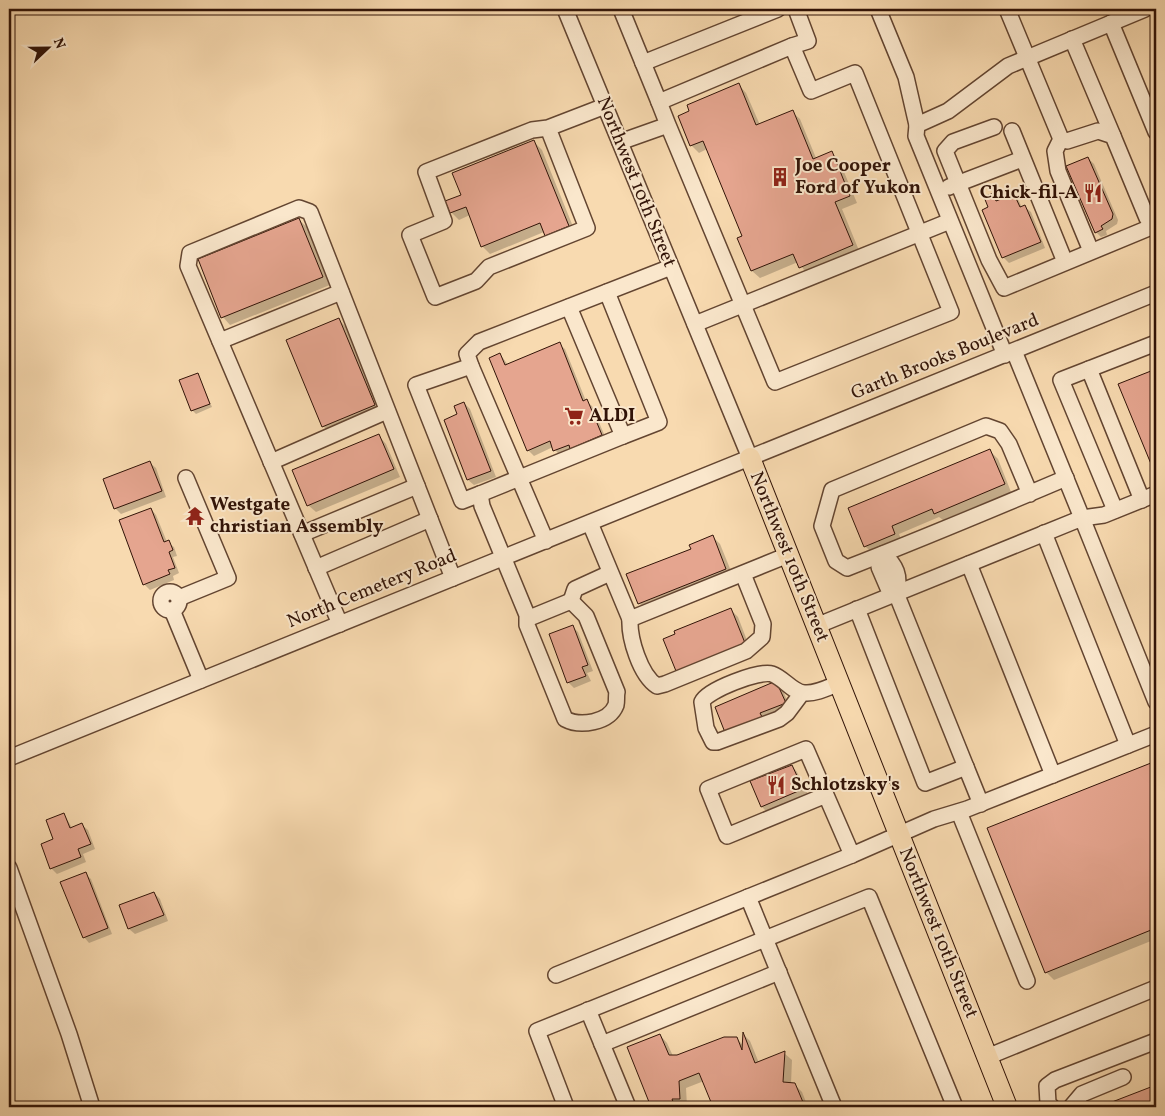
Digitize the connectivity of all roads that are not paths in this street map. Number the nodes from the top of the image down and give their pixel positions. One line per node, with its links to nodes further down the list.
1 (565, 9): 14 (street, Northwest 10th Street)
2 (621, 9): 12 (street)
3 (778, 9): 12 (street)
4 (796, 9): 10 (street)
5 (878, 9): 16 (street)
6 (1007, 9): 11 (street)
7 (1141, 10): 8 (street)
8 (1111, 23): 9 (street); 20 (street)
9 (1072, 40): 11 (street); 21 (street)
10 (792, 46): 13 (street); 29 (street)
11 (1028, 58): 16 (street); 22 (street)
12 (643, 63): 13 (street)
13 (659, 102): 15 (street)
14 (605, 106): 18 (street); 23 (street, Northwest 10th Street)
15 (668, 125): 23 (street); 38 (street)
16 (917, 125): 26 (street)
17 (994, 126): 25 (street)
18 (548, 128): 18 (street)
19 (1012, 131): 24 (street)
20 (1156, 132)
21 (1113, 136): 22 (street); 28 (street)
22 (1061, 139): 30 (street)
23 (620, 142): 33 (street, Northwest 10th Street)
24 (1022, 159): 25 (street); 32 (street)
25 (958, 184): 26 (street); 31 (street)
26 (938, 191): 27 (street)
27 (950, 221): 29 (street); 34 (street)
28 (1156, 225): 30 (street)
29 (919, 234): 38 (street); 38 (street)
30 (1091, 251): 32 (street)
31 (989, 260): 32 (street); 34 (street)
32 (1065, 262)
33 (671, 266): 36 (street); 40 (street, Northwest 10th Street)
34 (969, 268): 43 (street)
35 (341, 292): 41 (street); 41 (street); 46 (street)
36 (607, 292): 39 (street); 47 (street)
37 (1156, 293): 43 (street, Garth Brooks Boulevard)
38 (745, 304): 40 (street)
39 (569, 307): 44 (street); 47 (street)
40 (695, 324): 48 (street, Northwest 10th Street)
41 (220, 341): 49 (street)
42 (1156, 343): 45 (street)
43 (1009, 353): 48 (street, Garth Brooks Boulevard); 51 (street)
44 (471, 366): 52 (street); 54 (street)
45 (1089, 369): 56 (street); 57 (street)
46 (387, 411): 49 (street); 53 (street)
47 (623, 436): 52 (street)
48 (750, 458): 60 (street, North Cemetery Road); 65 (main road, Northwest 10th Street)
49 (271, 462): 62 (street)
50 (186, 478): 79 (street)
51 (1066, 478): 55 (street); 58 (street)
52 (519, 480): 54 (street); 63 (street)
53 (417, 486): 59 (street); 62 (street)
54 (480, 494): 66 (street)
55 (1030, 494): 64 (street); 64 (street)
56 (1149, 497): 57 (street)
57 (1114, 510): 58 (street)
58 (1082, 518): 61 (street); 82 (street)
59 (430, 519): 68 (street); 71 (street)
60 (590, 523): 63 (street, North Cemetery Road); 69 (street)
61 (1044, 533): 67 (street); 84 (street)
62 (302, 534): 68 (street)
63 (546, 541): 66 (street, North Cemetery Road)
64 (883, 554): 72 (street)
65 (788, 555): 70 (street); 78 (main road, Northwest 10th Street)
66 (503, 558): 71 (street, North Cemetery Road); 75 (street)
67 (969, 564): 72 (street); 87 (street)
68 (316, 568): 77 (street)
69 (610, 573): 73 (street); 76 (street)
70 (743, 574): 76 (street); 76 (street)
71 (453, 578): 77 (street, North Cemetery Road)
72 (896, 593): 74 (street); 86 (street)
73 (571, 601): 75 (street); 75 (street)
74 (857, 609): 78 (street); 86 (street)
75 (527, 619)
76 (630, 619)
77 (340, 624): 79 (street, North Cemetery Road)
78 (816, 626): 80 (main road, Northwest 10th Street)
79 (201, 680): 85 (street, North Cemetery Road)
80 (839, 683): 81 (street); 91 (main road, Northwest 10th Street)
81 (802, 693): 81 (street)
82 (1156, 702)
83 (1156, 734): 84 (street)
84 (1128, 746): 87 (street)
85 (9, 758)
86 (966, 767): 89 (street)
87 (1053, 775): 89 (street)
88 (826, 795): 88 (street); 92 (street)
89 (981, 804): 90 (street)
90 (959, 812): 91 (street); 98 (street)
91 (899, 834): 92 (street); 103 (main road, Northwest 10th Street)
92 (852, 854): 94 (street)
93 (9, 868): 105 (street)
94 (748, 896): 95 (street); 97 (street)
95 (765, 938): 96 (street); 100 (street); 109 (street)
96 (779, 972): 102 (street); 108 (street)
97 (556, 975)
98 (1028, 981)
99 (1156, 988): 103 (street)
100 (588, 1010): 102 (street); 106 (street)
101 (1156, 1041): 111 (street)
102 (602, 1044): 107 (street)
103 (987, 1057): 110 (main road, Northwest 10th Street)
104 (1123, 1077): 112 (street)
105 (92, 1107)
106 (566, 1107)
107 (628, 1107)
108 (834, 1107)
109 (955, 1107)
110 (1007, 1107)
111 (1052, 1107)
112 (1071, 1107)

